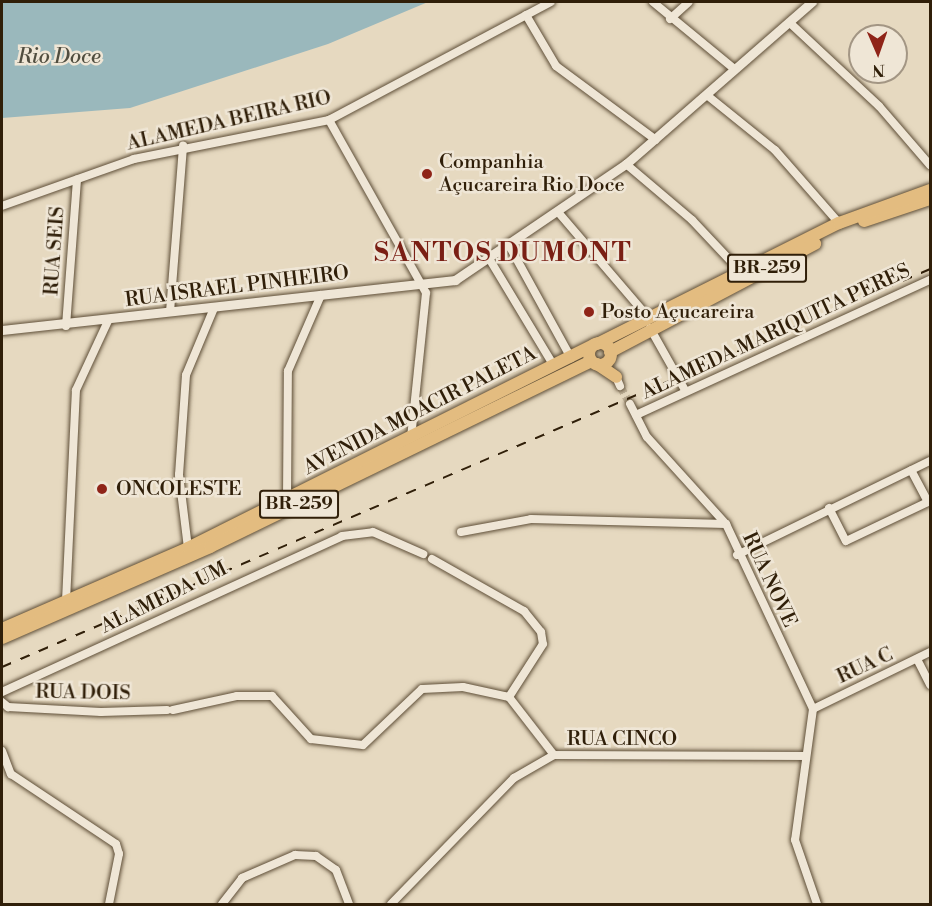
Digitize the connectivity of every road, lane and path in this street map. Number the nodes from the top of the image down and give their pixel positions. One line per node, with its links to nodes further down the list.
1 (551, 2): 5 (street, ALAMEDA BEIRA RIO)
2 (653, 2): 6 (street)
3 (689, 2): 6 (street)
4 (812, 2): 7 (street, RUA ISRAEL PINHEIRO)
5 (526, 15): 10 (street, ALAMEDA BEIRA RIO); 11 (street)
6 (670, 19): 8 (street)
7 (790, 23): 8 (street, RUA ISRAEL PINHEIRO); 14 (street)
8 (733, 68): 9 (street, RUA ISRAEL PINHEIRO)
9 (708, 96): 11 (street, RUA ISRAEL PINHEIRO); 20 (street)
10 (329, 120): 12 (street, ALAMEDA BEIRA RIO); 25 (street)
11 (656, 140): 13 (street, RUA ISRAEL PINHEIRO)
12 (183, 146): 15 (street, ALAMEDA BEIRA RIO); 28 (street)
13 (626, 164): 19 (street, RUA ISRAEL PINHEIRO); 23 (street)
14 (930, 165)
15 (77, 179): 18 (street, ALAMEDA BEIRA RIO); 31 (street, RUA SEIS)
16 (930, 190): 20 (main road, AVENIDA MOACIR PALETA / BR-259)
17 (930, 199): 30 (main road, AVENIDA MOACIR PALETA / BR-259)
18 (2, 206)
19 (558, 212): 21 (street, RUA ISRAEL PINHEIRO); 30 (street)
20 (839, 223): 23 (main road, AVENIDA MOACIR PALETA / BR-259)
21 (510, 247): 22 (street, RUA ISRAEL PINHEIRO); 35 (street)
22 (490, 260): 25 (street, RUA ISRAEL PINHEIRO); 37 (street)
23 (740, 272): 30 (main road, AVENIDA MOACIR PALETA / BR-259)
24 (930, 280): 38 (street, ALAMEDA MARIQUITA PERES)
25 (421, 285): 26 (street, RUA ISRAEL PINHEIRO); 41 (street)
26 (321, 295): 27 (street, RUA ISRAEL PINHEIRO); 44 (street)
27 (214, 308): 28 (street, RUA ISRAEL PINHEIRO); 48 (street)
28 (170, 312): 29 (street, RUA ISRAEL PINHEIRO)
29 (108, 321): 31 (street, RUA ISRAEL PINHEIRO); 52 (street)
30 (650, 323): 33 (main road, AVENIDA MOACIR PALETA / BR-259); 34 (main road, AVENIDA MOACIR PALETA / BR-259); 38 (street)
31 (66, 326): 32 (street, RUA ISRAEL PINHEIRO)
32 (3, 331)
33 (595, 345): 34 (main road); 35 (main road, AVENIDA MOACIR PALETA / BR-259); 36 (main road)
34 (610, 354): 36 (main road, AVENIDA MOACIR PALETA); 36 (main road)
35 (571, 358): 37 (main road, AVENIDA MOACIR PALETA / BR-259)
36 (594, 363): 54 (main road, AVENIDA MOACIR PALETA / BR-259)
37 (554, 366): 41 (main road, AVENIDA MOACIR PALETA / BR-259)
38 (686, 390): 40 (street, ALAMEDA MARIQUITA PERES)
39 (630, 404): 40 (street)
40 (636, 415): 46 (street)
41 (411, 437): 44 (main road, AVENIDA MOACIR PALETA / BR-259)
42 (930, 460): 43 (street)
43 (911, 470): 45 (street); 45 (street)
44 (287, 500): 48 (main road, AVENIDA MOACIR PALETA / BR-259)
45 (830, 508): 50 (street)
46 (726, 524): 47 (street, RUA NOVE); 50 (street, RUA NOVE)
47 (461, 532)
48 (188, 548): 52 (main road, AVENIDA MOACIR PALETA / BR-259)
49 (423, 554): 58 (street, ALAMEDA UM)
50 (736, 555): 61 (street, RUA NOVE)
51 (432, 559): 59 (street)
52 (66, 601): 53 (main road, AVENIDA MOACIR PALETA / BR-259)
53 (2, 629)
54 (2, 638)
55 (930, 652): 56 (street, RUA C)
56 (917, 659): 57 (street); 61 (street, RUA C)
57 (930, 685)
58 (2, 692)
59 (509, 697): 60 (street, RUA DOIS); 63 (street)
60 (2, 702)
61 (813, 709): 64 (street)
62 (2, 751): 65 (street)
63 (554, 755): 64 (street, RUA CINCO); 68 (street, RUA CINCO)
64 (804, 756): 69 (street)
65 (109, 904)
66 (222, 904): 67 (street)
67 (349, 904)
68 (391, 904)
69 (817, 904)

